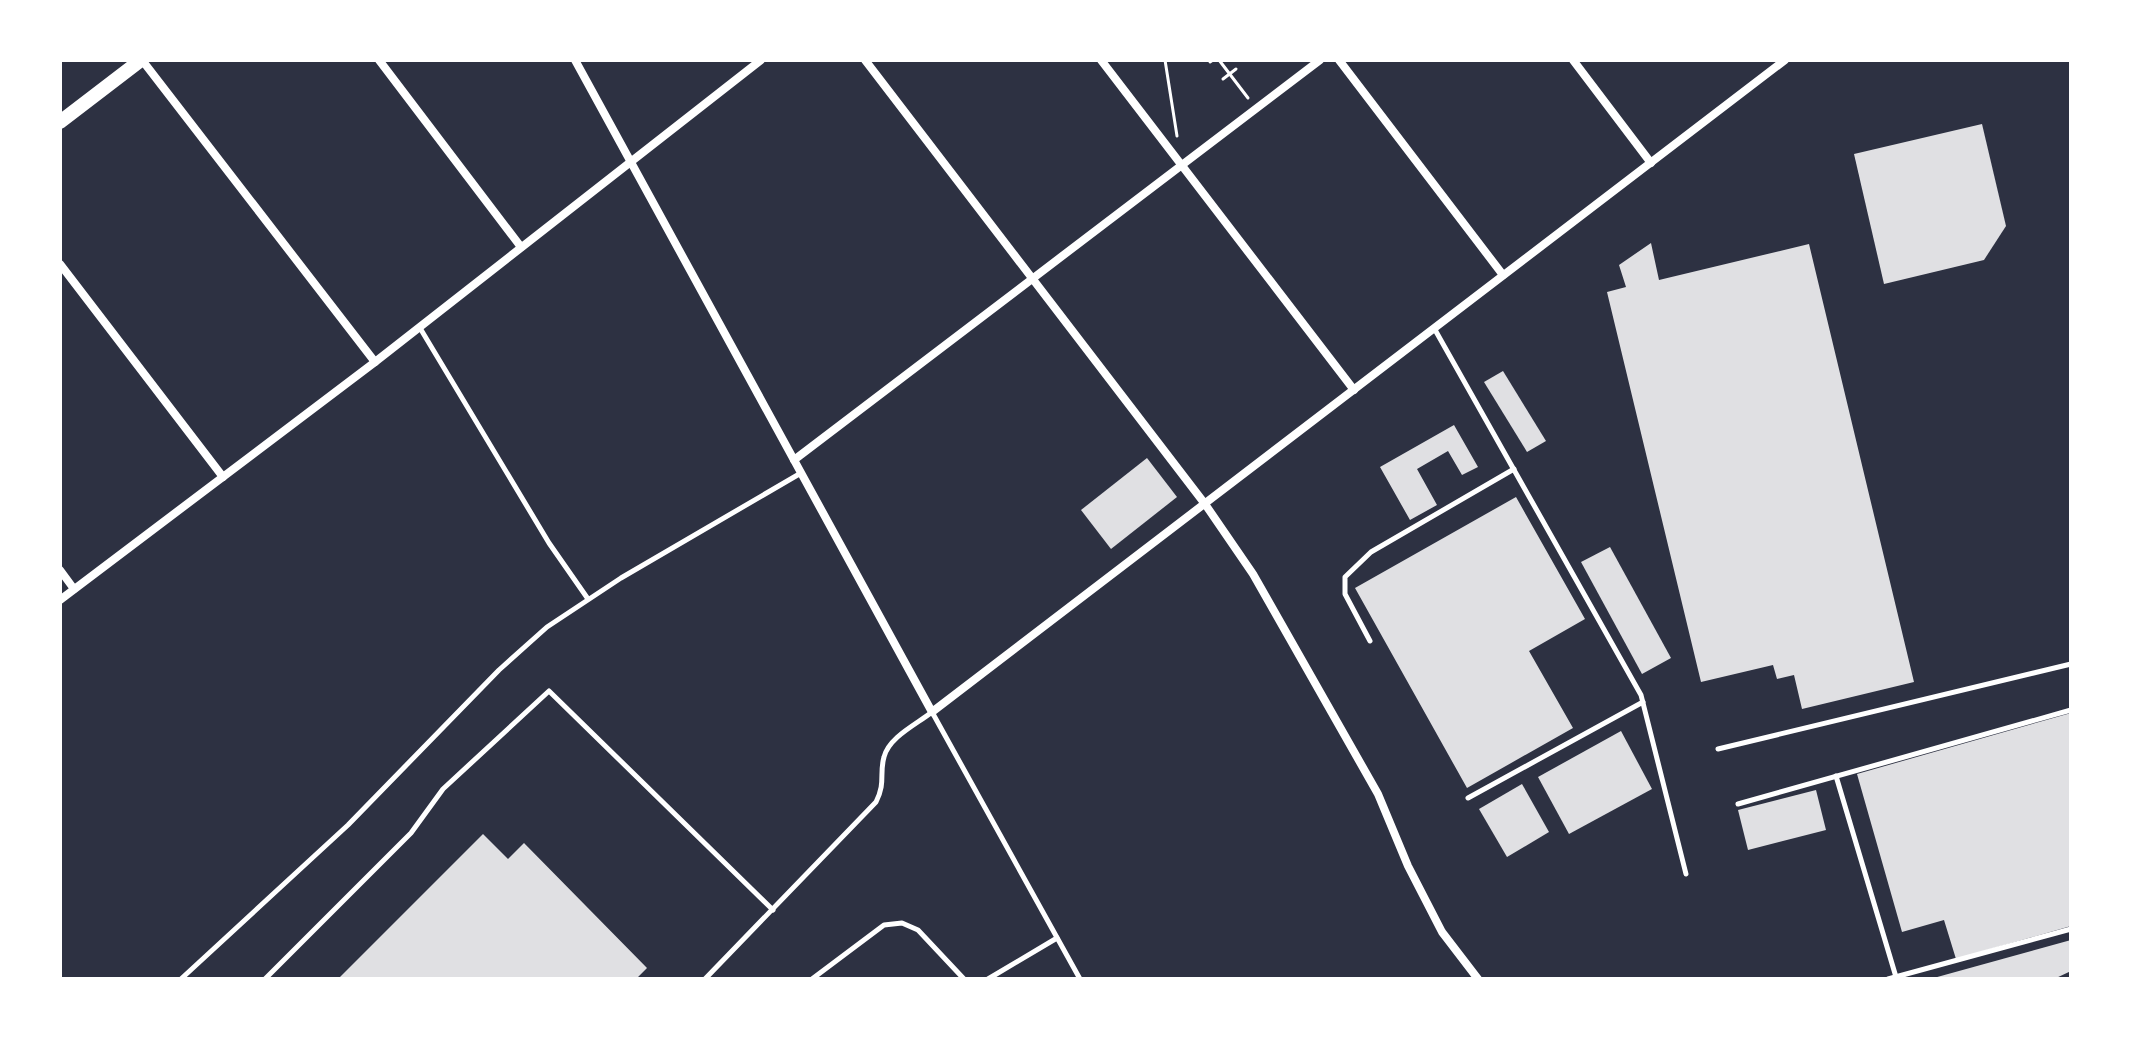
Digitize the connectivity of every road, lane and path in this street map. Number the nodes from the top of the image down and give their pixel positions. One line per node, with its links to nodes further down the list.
1 (141, 60): 17 (street); 27 (street)
2 (379, 60): 21 (street)
3 (575, 60): 18 (street)
4 (761, 60): 18 (street)
5 (865, 60): 24 (street)
6 (1101, 60): 20 (street)
7 (1165, 60): 20 (path)
8 (1320, 60): 16 (street)
9 (1339, 60): 23 (street)
10 (1573, 60): 19 (street)
11 (1785, 60): 19 (street)
12 (1214, 61): 14 (path)
13 (1236, 69): 14 (path)
14 (1229, 74): 15 (path); 16 (path)
15 (1223, 79)
16 (1256, 108): 20 (street)
17 (60, 122)
18 (630, 161): 21 (street); 29 (street)
19 (1651, 163): 23 (street)
20 (1181, 164): 24 (street); 28 (street)
21 (521, 247): 25 (street)
22 (60, 264): 32 (street)
23 (1503, 275): 26 (street)
24 (1033, 279): 29 (street); 33 (street)
25 (420, 327): 27 (street); 36 (lane)
26 (1434, 328): 28 (street); 30 (lane)
27 (375, 362): 32 (street)
28 (1354, 390): 33 (street)
29 (794, 460): 31 (street)
30 (1514, 469): 38 (lane); 40 (lane)
31 (801, 473): 36 (lane); 42 (street)
32 (223, 477): 35 (street)
33 (1205, 504): 42 (street); 59 (street)
34 (60, 570): 35 (street)
35 (74, 589): 37 (street)
36 (588, 599): 52 (lane)
37 (60, 600)
38 (1370, 641)
39 (2071, 664): 43 (lane)
40 (1643, 702): 45 (lane); 47 (lane)
41 (2071, 710): 44 (lane)
42 (932, 712): 48 (lane); 50 (lane)
43 (1718, 749)
44 (1836, 776): 46 (lane); 51 (lane)
45 (1468, 798)
46 (1738, 804)
47 (1686, 874)
48 (773, 910): 53 (lane); 54 (lane)
49 (2071, 929): 51 (lane)
50 (1057, 938): 57 (lane); 58 (lane)
51 (1896, 977): 60 (lane)
52 (181, 979)
53 (265, 979)
54 (705, 979)
55 (812, 979): 56 (lane)
56 (964, 979)
57 (988, 979)
58 (1080, 979)
59 (1478, 979)
60 (1888, 979)

